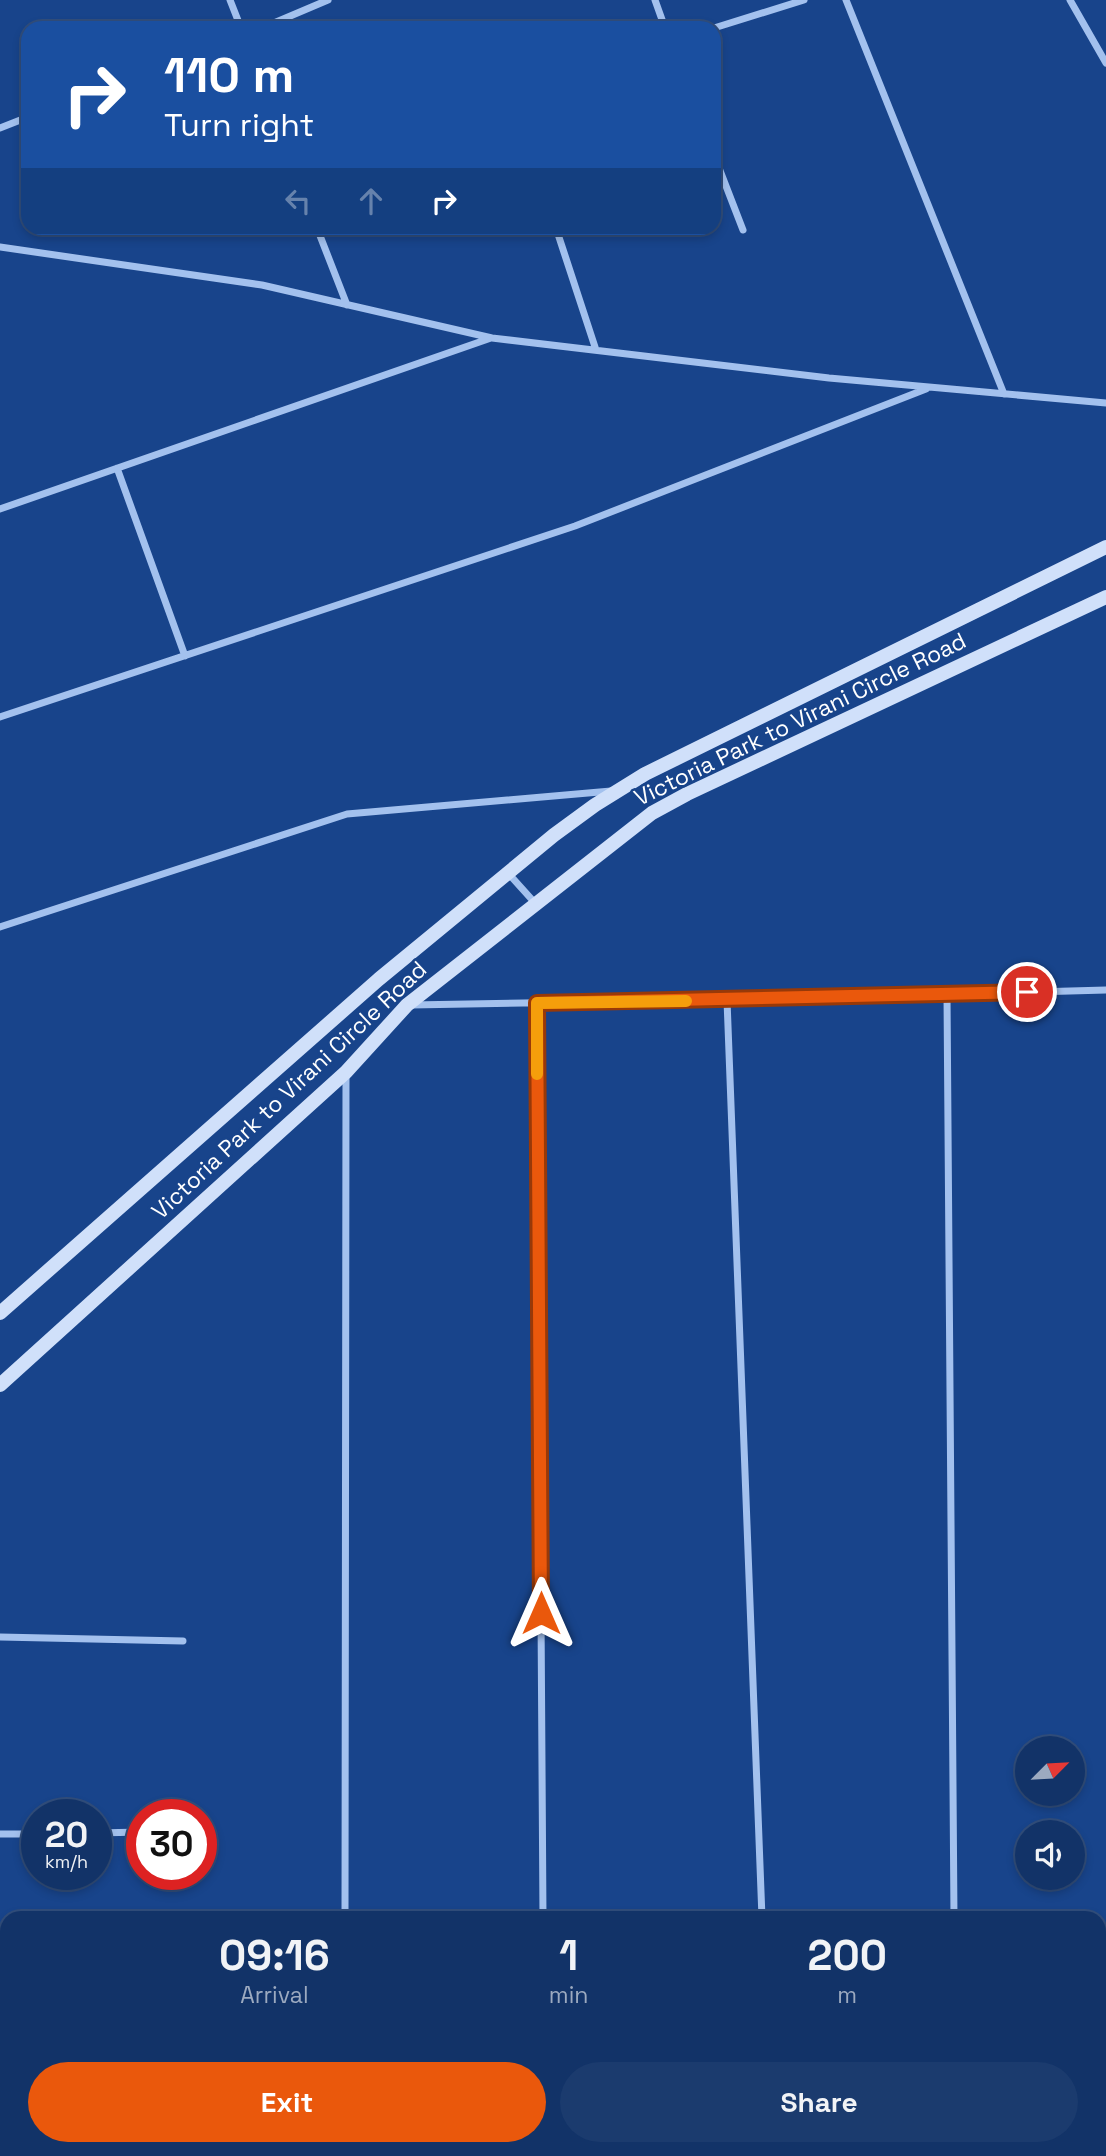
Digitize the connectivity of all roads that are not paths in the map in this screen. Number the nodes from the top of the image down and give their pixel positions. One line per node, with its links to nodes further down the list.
1 (230, 0): 7 (street)
2 (328, 0): 8 (street)
3 (655, 0): 9 (street)
4 (804, 0): 10 (street)
5 (846, 0): 23 (street)
6 (1070, 0): 11 (street)
7 (238, 21)
8 (278, 21)
9 (663, 21)
10 (721, 26)
11 (1106, 63)
12 (21, 120): 13 (street)
13 (0, 128)
14 (721, 173): 15 (street)
15 (743, 230)
16 (320, 235): 19 (street)
17 (558, 235): 21 (street)
18 (0, 247): 19 (street)
19 (347, 305): 20 (street)
20 (492, 338): 21 (street); 25 (street)
21 (596, 350): 22 (street)
22 (930, 387): 23 (street); 29 (street)
23 (1004, 394): 24 (street)
24 (1106, 403)
25 (117, 468): 26 (street); 29 (street)
26 (0, 509)
27 (1106, 547): 31 (street, Victoria Park to Virani Circle Road)
28 (1106, 597): 33 (street, Victoria Park to Virani Circle Road)
29 (185, 656): 30 (street)
30 (0, 717)
31 (619, 790): 32 (street, Victoria Park to Virani Circle Road); 34 (street)
32 (508, 873): 33 (street); 41 (street, Victoria Park to Virani Circle Road)
33 (536, 903): 39 (street, Victoria Park to Virani Circle Road)
34 (0, 928)
35 (1106, 990): 36 (street)
36 (947, 995): 37 (street); 50 (street)
37 (727, 1000): 38 (street); 49 (street)
38 (537, 1003): 39 (street); 48 (street)
39 (407, 1005): 40 (street, Victoria Park to Virani Circle Road)
40 (346, 1072): 42 (street, Victoria Park to Virani Circle Road); 47 (street)
41 (0, 1313)
42 (0, 1385)
43 (0, 1637): 44 (street)
44 (183, 1641)
45 (0, 1834): 46 (street)
46 (21, 1834)
47 (345, 1911)
48 (543, 1911)
49 (762, 1911)
50 (954, 1911)

